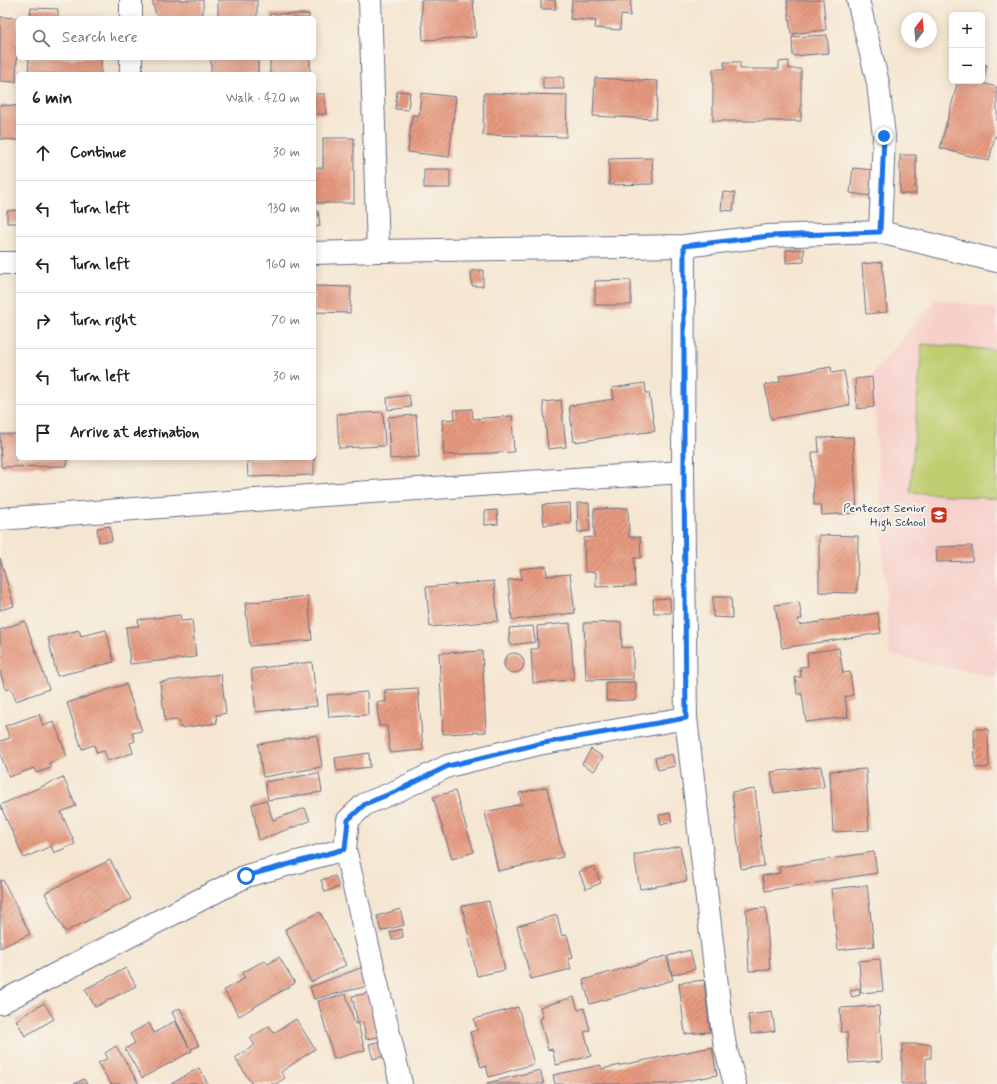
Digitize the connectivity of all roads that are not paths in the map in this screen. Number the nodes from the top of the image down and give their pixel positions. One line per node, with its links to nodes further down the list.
1 (131, 0): 4 (street)
2 (370, 0): 9 (street)
3 (858, 0): 7 (street)
4 (131, 16)
5 (131, 60): 6 (street)
6 (131, 72)
7 (880, 232): 8 (street); 11 (street)
8 (684, 246): 9 (street); 14 (street)
9 (378, 251): 10 (street)
10 (316, 253)
11 (997, 261)
12 (0, 263): 13 (street)
13 (16, 263)
14 (684, 472): 15 (street); 16 (street)
15 (0, 519)
16 (686, 718): 17 (street); 20 (street)
17 (345, 849): 18 (street); 19 (street)
18 (0, 1003)
19 (401, 1084)
20 (735, 1084)

